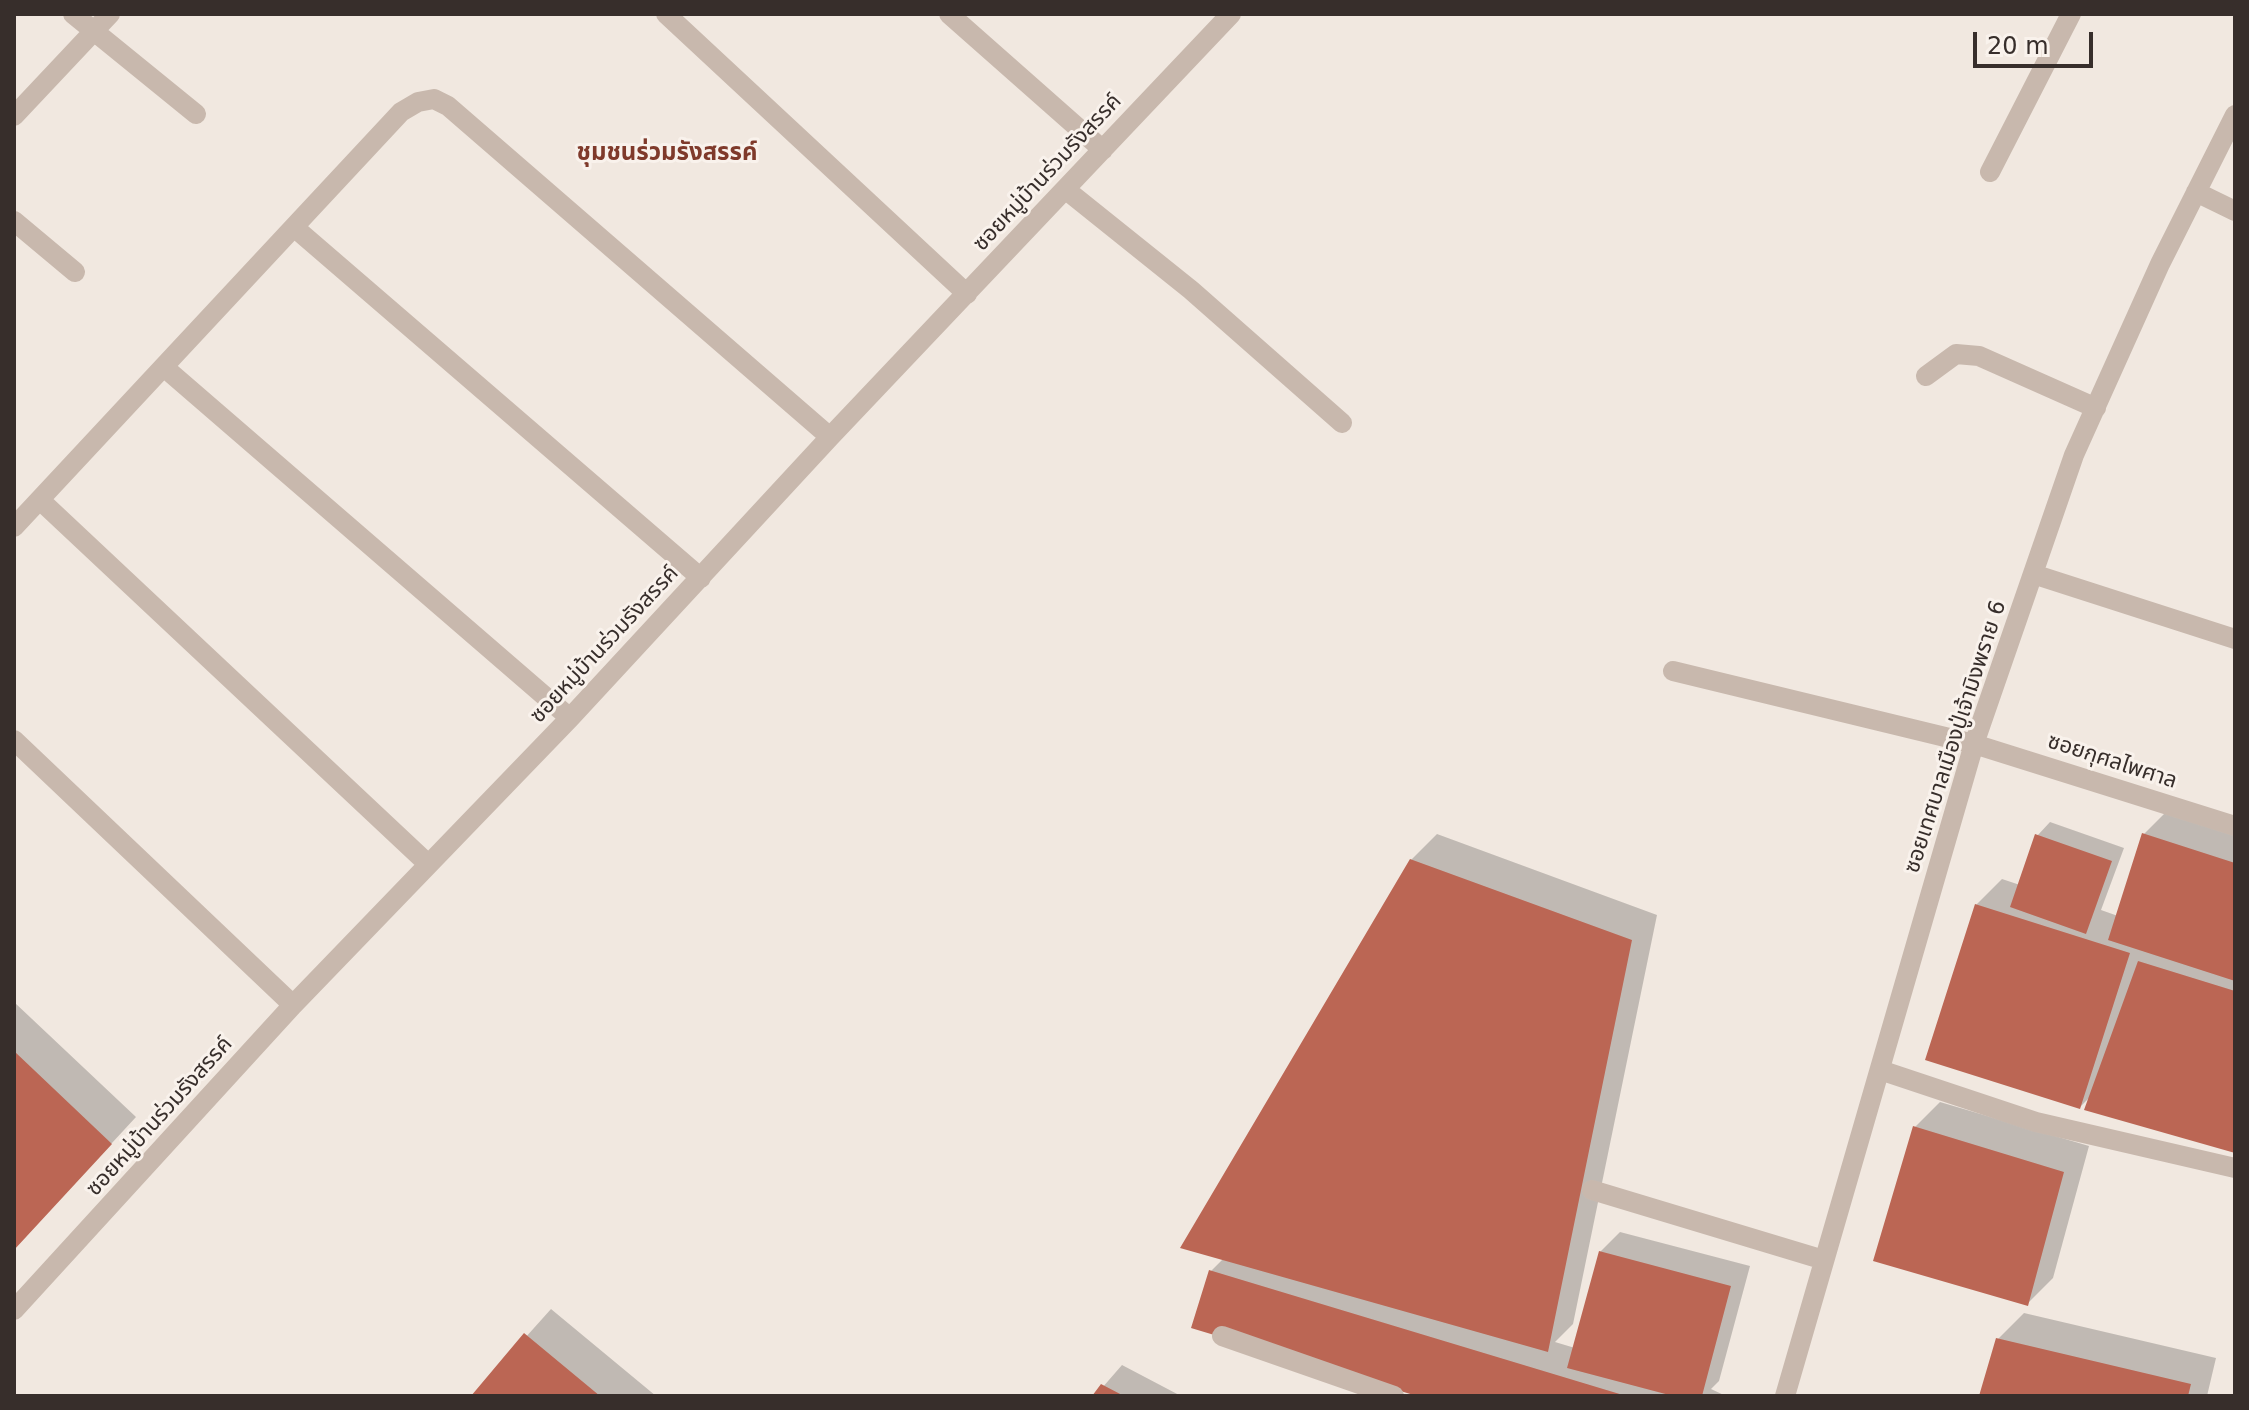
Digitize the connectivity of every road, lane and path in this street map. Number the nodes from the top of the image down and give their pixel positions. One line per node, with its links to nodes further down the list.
1 (73, 14): 7 (street)
2 (110, 14): 7 (street)
3 (666, 14): 19 (street)
4 (949, 14): 11 (street)
5 (1231, 14): 11 (street, ซอยหมู่บ้านร่วมรังสรรค์)
6 (2071, 14): 12 (street)
7 (94, 31): 8 (street); 9 (street)
8 (196, 114)
9 (14, 116)
10 (2235, 117): 14 (street, ซอยเทศบาลเมืองปู่เจ้ามิงพราย 6)
11 (1103, 150): 13 (street, ซอยหมู่บ้านร่วมรังสรรค์)
12 (1990, 172)
13 (1065, 189): 19 (street, ซอยหมู่บ้านร่วมรังสรรค์); 23 (street)
14 (2196, 192): 15 (street); 22 (street, ซอยเทศบาลเมืองปู่เจ้ามิงพราย 6)
15 (2235, 211)
16 (14, 221): 18 (street)
17 (295, 228): 20 (street); 24 (street); 28 (street)
18 (75, 272)
19 (967, 294): 24 (street, ซอยหมู่บ้านร่วมรังสรรค์)
20 (165, 368): 25 (street); 31 (street)
21 (1926, 376): 22 (street)
22 (2096, 408): 27 (street, ซอยเทศบาลเมืองปู่เจ้ามิงพราย 6)
23 (1342, 423)
24 (830, 437): 28 (street, ซอยหมู่บ้านร่วมรังสรรค์)
25 (40, 500): 26 (street); 35 (street)
26 (14, 527)
27 (2033, 574): 29 (street); 33 (street, ซอยเทศบาลเมืองปู่เจ้ามิงพราย 6)
28 (701, 578): 31 (street, ซอยหมู่บ้านร่วมรังสรรค์)
29 (2235, 639)
30 (1673, 671): 33 (street, ซอยกุศลไพศาล)
31 (570, 718): 35 (street, ซอยหมู่บ้านร่วมรังสรรค์)
32 (14, 740): 36 (street)
33 (1974, 744): 34 (street, ซอยกุศลไพศาล); 37 (street, ซอยเทศบาลเมืองปู่เจ้ามิงพราย 6)
34 (2235, 826)
35 (428, 864): 36 (street, ซอยหมู่บ้านร่วมรังสรรค์)
36 (293, 1005): 41 (street, ซอยหมู่บ้านร่วมรังสรรค์)
37 (1880, 1070): 38 (street); 40 (street, ซอยเทศบาลเมืองปู่เจ้ามิงพราย 6)
38 (2235, 1168)
39 (1592, 1190): 40 (street)
40 (1824, 1260): 44 (street, ซอยเทศบาลเมืองปู่เจ้ามิงพราย 6)
41 (14, 1310)
42 (1222, 1336): 43 (street)
43 (1394, 1396)
44 (1785, 1396)

